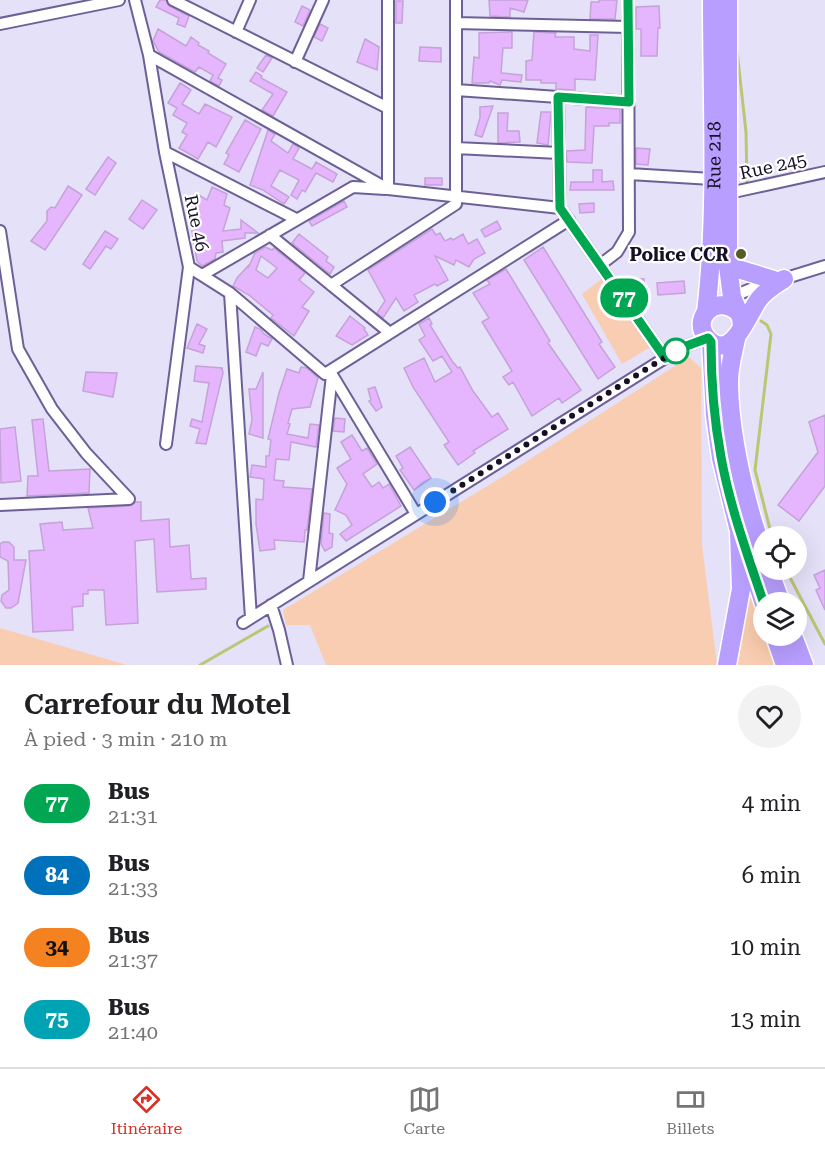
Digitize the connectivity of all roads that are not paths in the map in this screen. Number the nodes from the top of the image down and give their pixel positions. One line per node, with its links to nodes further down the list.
1 (119, 0): 12 (street)
2 (135, 0): 15 (street, Rue 46)
3 (173, 0): 14 (street)
4 (250, 0): 14 (street)
5 (323, 0): 16 (street)
6 (388, 0): 20 (street)
7 (456, 0): 11 (street)
8 (628, 0): 13 (street)
9 (712, 0): 26 (highway, Rue 218)
10 (728, 0): 28 (highway)
11 (456, 23): 13 (street); 17 (street)
12 (0, 24)
13 (628, 27): 19 (street)
14 (236, 32): 16 (street)
15 (148, 55): 22 (street, Rue 46); 27 (street)
16 (295, 62): 20 (street)
17 (456, 90): 18 (street); 21 (street)
18 (558, 97): 19 (street); 23 (street)
19 (629, 102): 25 (street)
20 (388, 108): 27 (street)
21 (456, 147): 23 (street); 29 (street)
22 (165, 152): 31 (street); 38 (street, Rue 46)
23 (559, 153): 30 (street)
24 (825, 172): 28 (street, Rue 245)
25 (629, 174): 26 (street); 35 (street)
26 (712, 179): 45 (highway, Rue 218)
27 (388, 189): 29 (street, Rue 46); 31 (street, Rue 46)
28 (729, 193): 36 (highway)
29 (456, 197): 30 (street, Rue 46); 42 (street)
30 (560, 208): 32 (street)
31 (296, 219): 34 (street, Rue 46)
32 (569, 220): 35 (street); 46 (street)
33 (0, 231): 40 (street)
34 (270, 235): 39 (street, Rue 46); 42 (street)
35 (600, 265): 47 (street)
36 (728, 266): 41 (highway); 44 (highway)
37 (825, 266): 41 (street)
38 (189, 267): 39 (street, Rue 46); 49 (street)
39 (202, 275): 43 (street)
40 (3, 278): 50 (street)
41 (781, 280): 44 (street); 44 (highway)
42 (332, 285): 46 (street)
43 (230, 293): 48 (street); 56 (street)
44 (737, 318): 45 (highway); 45 (highway); 52 (highway)
45 (708, 325): 47 (street); 53 (highway, Rue 218)
46 (390, 333): 48 (street)
47 (665, 358): 51 (street)
48 (331, 373): 51 (street); 54 (street)
49 (166, 444)
50 (0, 504)
51 (416, 514): 54 (street)
52 (756, 526)
53 (739, 531): 55 (highway); 60 (highway)
54 (309, 581): 56 (street)
55 (760, 592)
56 (272, 605): 59 (street)
57 (778, 646): 61 (highway)
58 (797, 646): 62 (highway)
59 (287, 665)
60 (728, 665)
61 (785, 665)
62 (804, 665)

